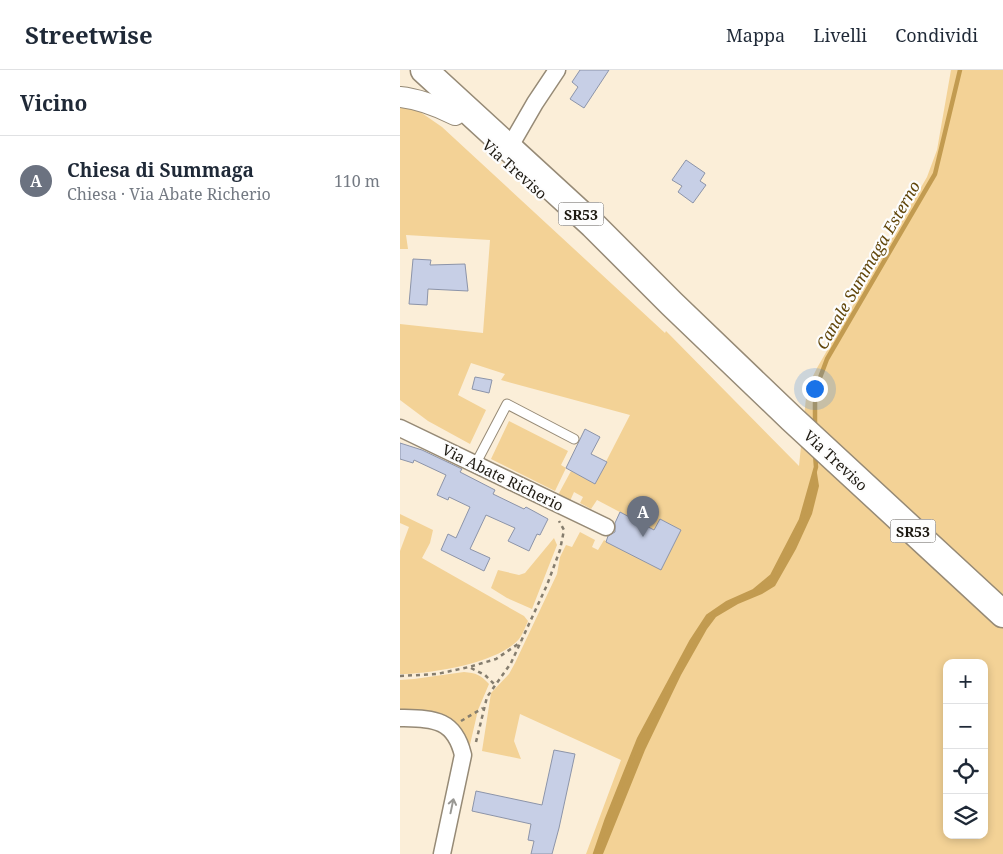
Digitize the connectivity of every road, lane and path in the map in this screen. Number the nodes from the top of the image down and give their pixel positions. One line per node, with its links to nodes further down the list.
1 (406, 70): 6 (main road, Via Treviso)
2 (412, 70): 7 (street)
3 (424, 70): 7 (main road, Via Treviso / SR53)
4 (557, 70): 8 (street)
5 (400, 97): 6 (street)
6 (455, 115): 9 (main road, Via Treviso)
7 (487, 128): 8 (main road, Via Treviso / SR53)
8 (509, 148): 9 (main road, Via Treviso / SR53)
9 (672, 304): 15 (main road, Via Treviso / SR53)
10 (400, 428): 12 (street, Via Abate Richerio)
11 (574, 439): 12 (lane)
12 (476, 463): 13 (street, Via Abate Richerio)
13 (563, 506): 14 (street, Via Abate Richerio); 16 (path)
14 (606, 527)
15 (1003, 614)
16 (521, 642): 17 (path); 19 (path)
17 (469, 667): 18 (path); 19 (path)
18 (400, 676)
19 (495, 685): 20 (path)
20 (484, 707): 22 (path); 23 (path)
21 (400, 718): 22 (street)
22 (450, 729): 24 (street, one-way to 22)
23 (474, 746)
24 (442, 854)

